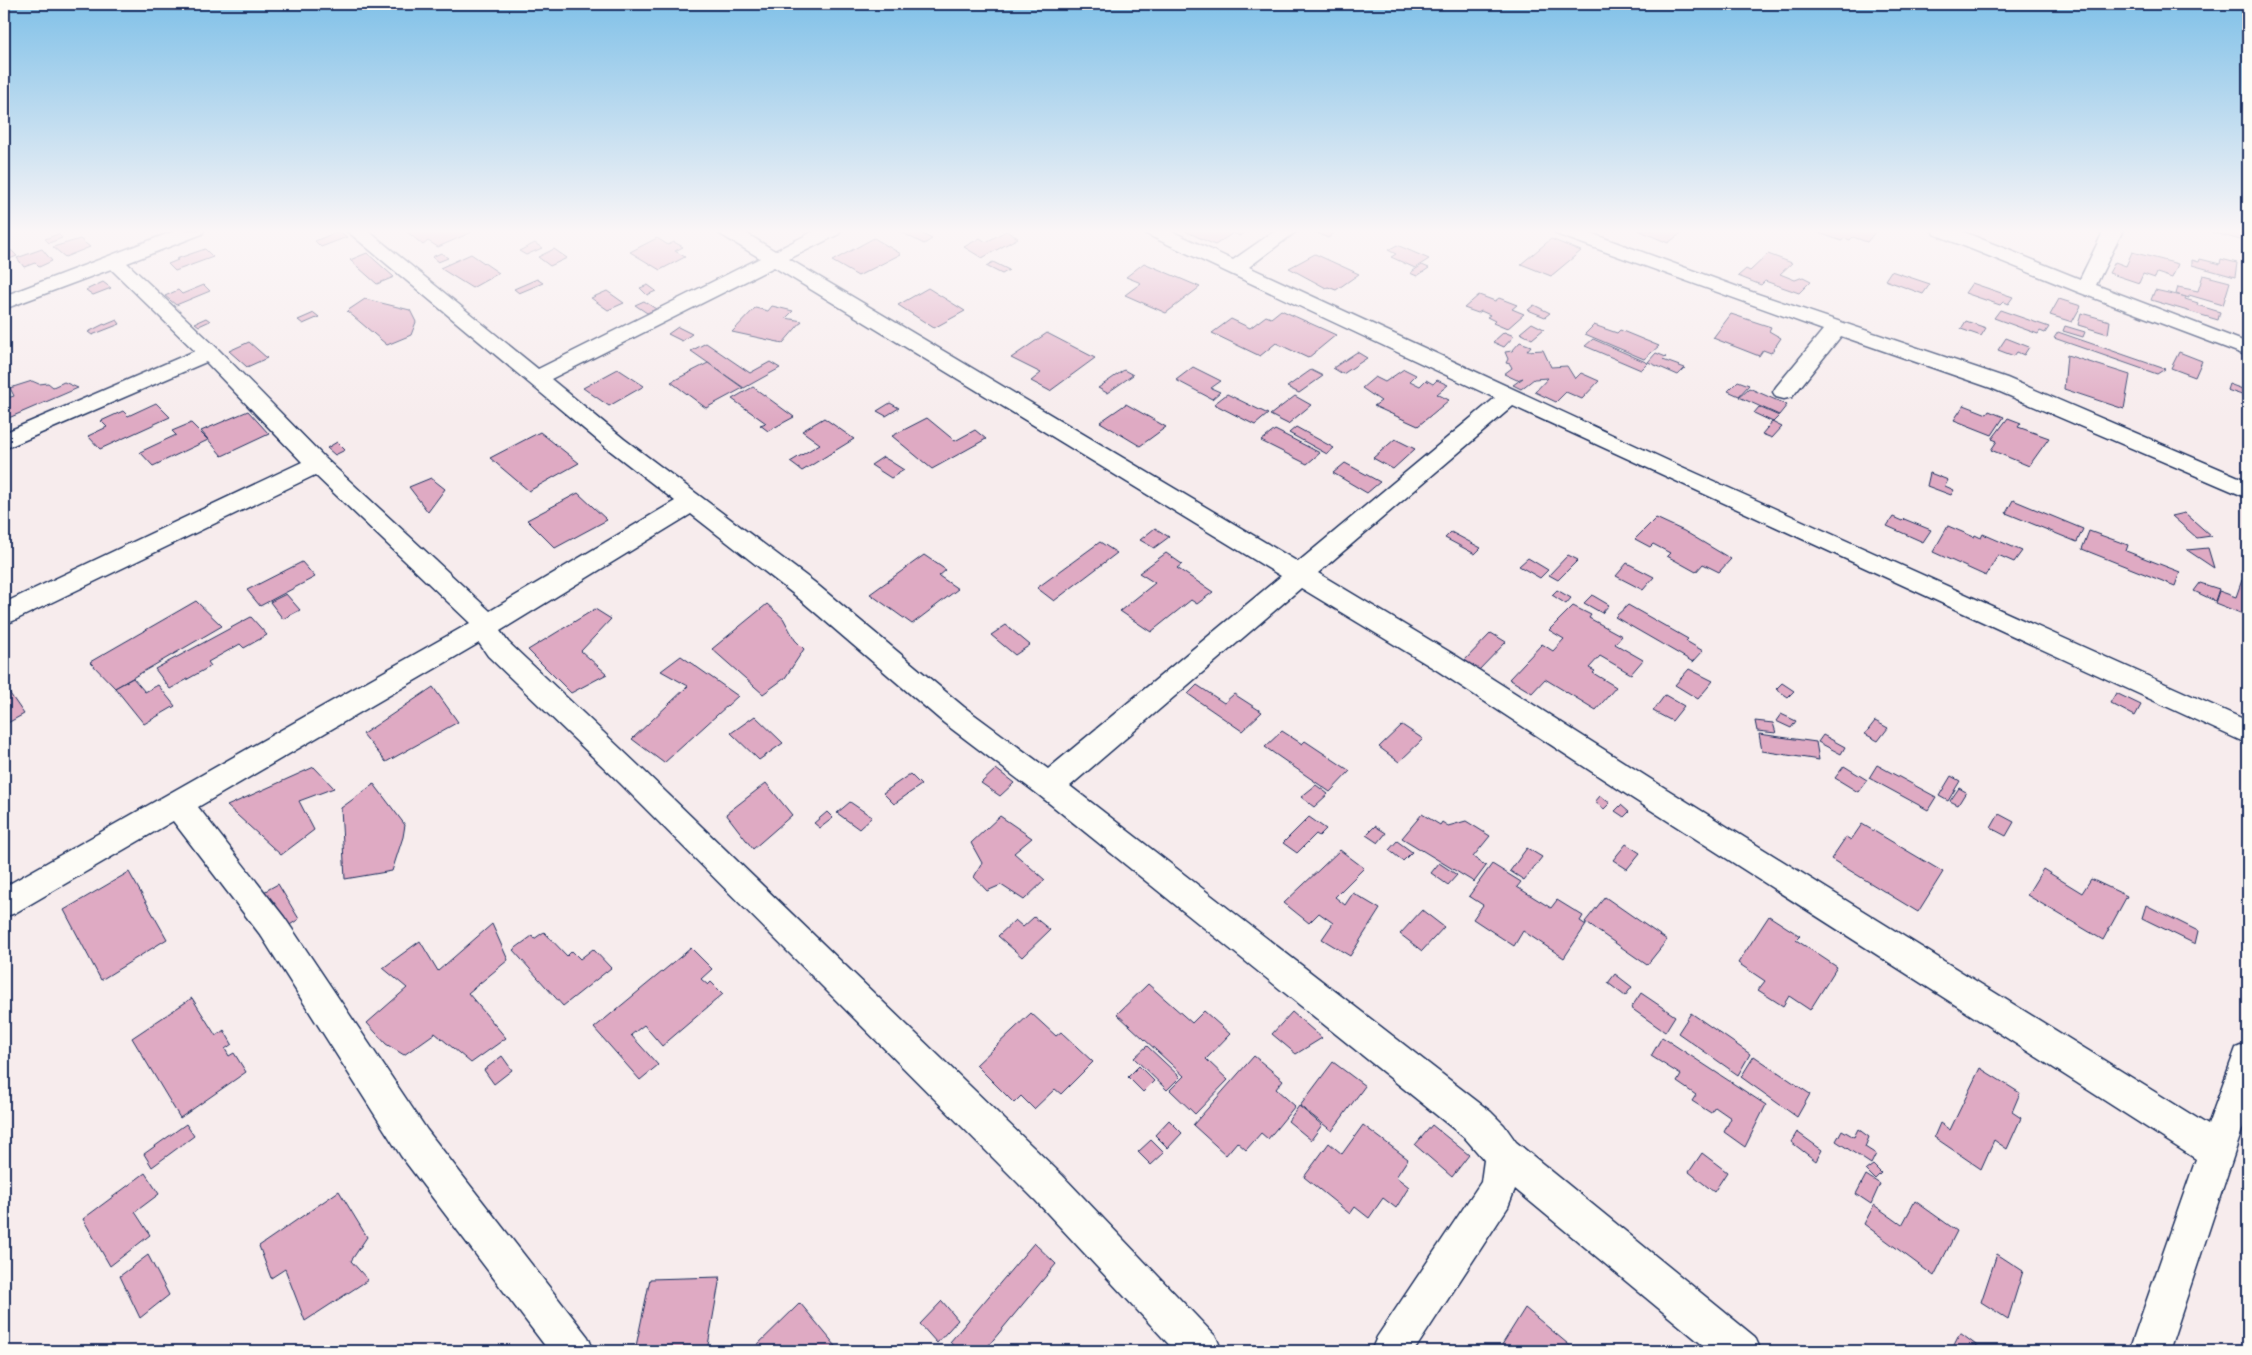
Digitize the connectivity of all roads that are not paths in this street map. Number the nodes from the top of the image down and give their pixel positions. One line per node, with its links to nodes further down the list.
1 (32, 293): 9 (street)
2 (147, 293): 12 (street)
3 (432, 293): 13 (street)
4 (706, 293): 13 (street)
5 (831, 293): 20 (street)
6 (1288, 293): 15 (street)
7 (1742, 293): 10 (street)
8 (2099, 293): 11 (street)
9 (4, 304)
10 (1837, 327): 14 (street); 18 (street)
11 (2248, 350)
12 (209, 353): 16 (street); 17 (street)
13 (536, 378): 19 (street)
14 (1784, 392)
15 (1510, 397): 20 (street); 23 (street)
16 (4, 442)
17 (318, 464): 21 (street); 22 (street)
18 (2248, 490)
19 (692, 502): 22 (street); 24 (street)
20 (1299, 575): 24 (street); 28 (street)
21 (4, 614)
22 (484, 627): 25 (street); 31 (street)
23 (2248, 733)
24 (1048, 786): 29 (street)
25 (178, 804): 26 (street); 30 (street)
26 (4, 903)
27 (2248, 1060): 28 (street)
28 (2216, 1151): 34 (street)
29 (1502, 1155): 32 (street); 33 (street)
30 (574, 1351)
31 (1202, 1351)
32 (1391, 1351)
33 (1740, 1351)
34 (2149, 1351)

